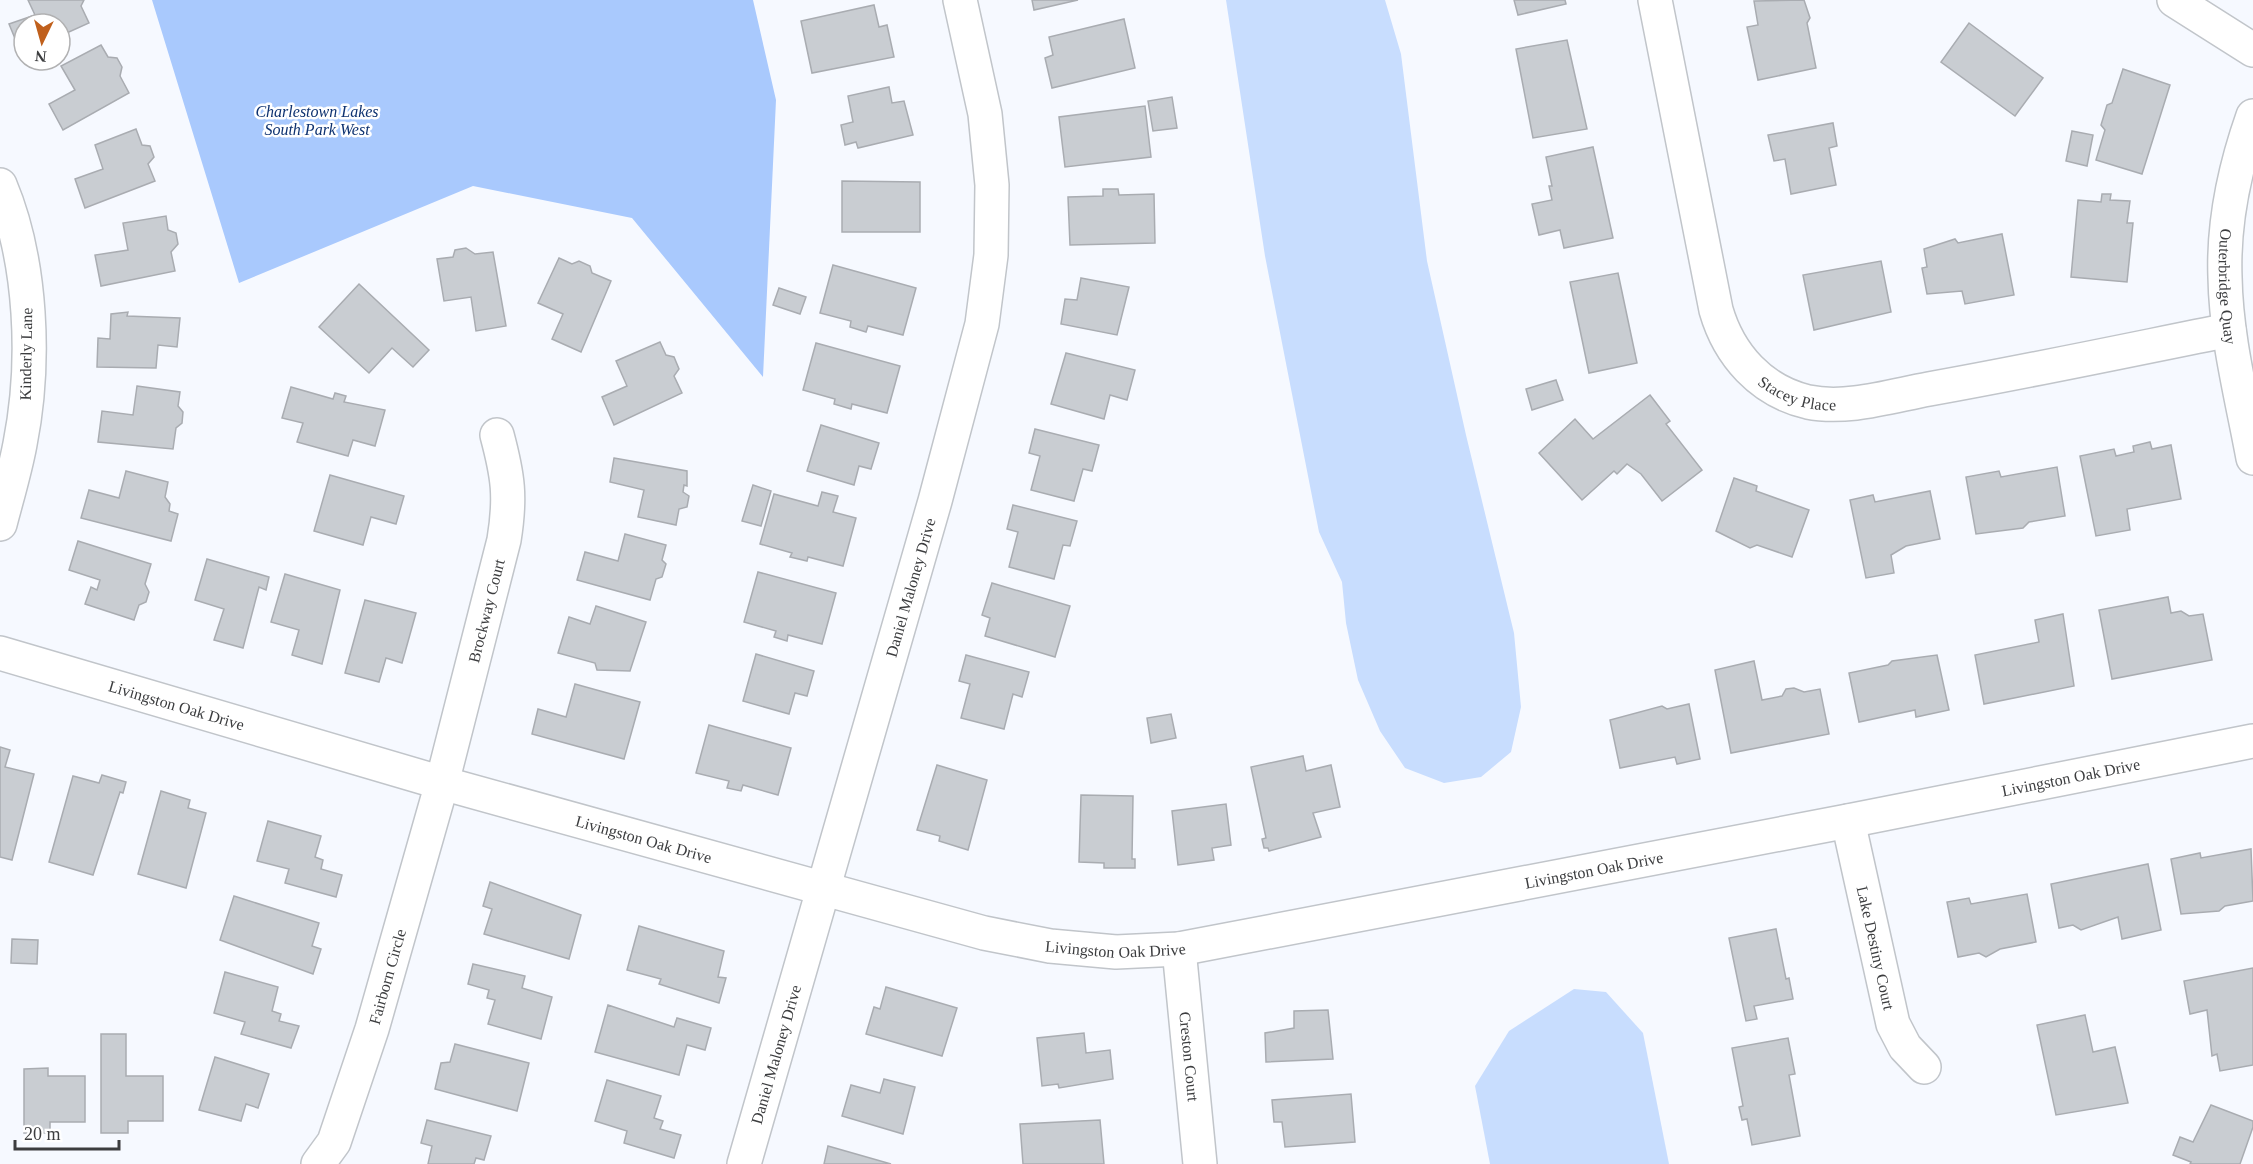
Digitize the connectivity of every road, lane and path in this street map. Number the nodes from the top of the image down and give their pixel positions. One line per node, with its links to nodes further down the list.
1 (960, 0): 15 (street, Daniel Maloney Drive)
2 (1655, 0): 7 (street, Stacey Place)
3 (2174, 0): 4 (street)
4 (2253, 50)
5 (2253, 116): 7 (street, Outerbridge Quay)
6 (0, 185): 10 (street, Kinderly Lane)
7 (2229, 330): 9 (street, Outerbridge Quay)
8 (497, 435): 13 (street, Brockway Court)
9 (2253, 458)
10 (0, 524)
11 (0, 653): 13 (street, Livingston Oak Drive)
12 (2253, 741): 14 (street, Livingston Oak Drive)
13 (442, 783): 15 (street, Livingston Oak Drive); 18 (street, Fairborn Circle)
14 (1848, 821): 16 (street, Livingston Oak Drive); 17 (street, Lake Destiny Court)
15 (824, 888): 16 (street, Livingston Oak Drive); 19 (street, Daniel Maloney Drive)
16 (1179, 949): 20 (street, Creston Court)
17 (1924, 1067)
18 (318, 1164)
19 (744, 1164)
20 (1200, 1164)

